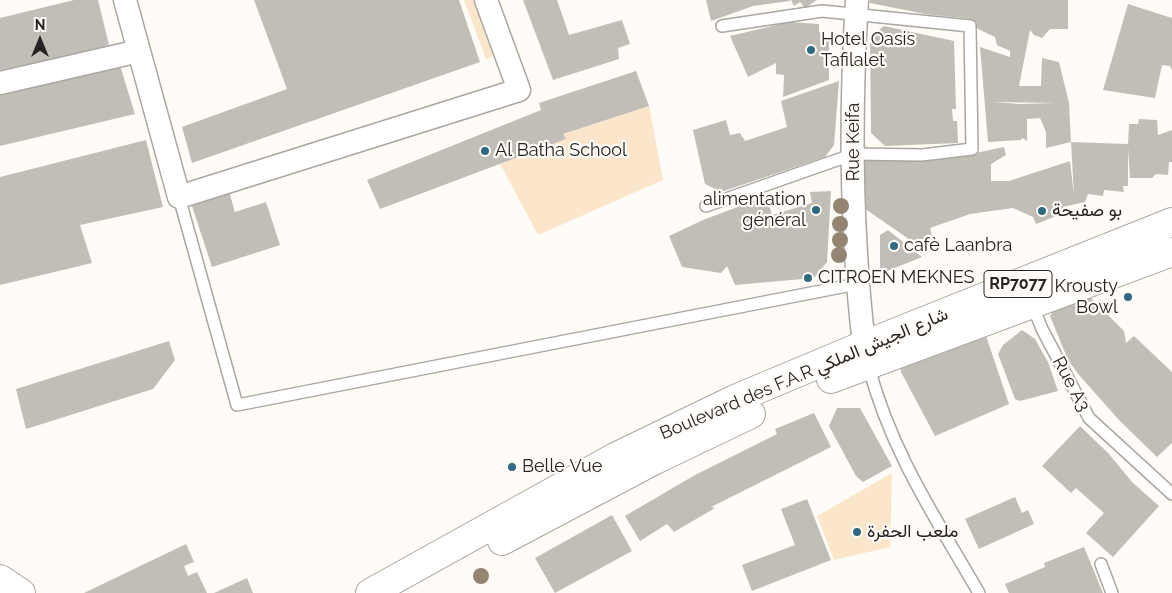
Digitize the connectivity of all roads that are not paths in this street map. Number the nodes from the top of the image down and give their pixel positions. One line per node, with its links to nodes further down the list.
1 (125, 0): 5 (street)
2 (486, 0): 8 (street)
3 (857, 7): 4 (lane); 7 (street, Rue Keifa); 7 (lane)
4 (722, 26)
5 (139, 50): 6 (street); 8 (street)
6 (0, 83)
7 (854, 154): 9 (lane); 12 (street, Rue Keifa)
8 (179, 197): 12 (lane)
9 (706, 206)
10 (1172, 222): 14 (main road, Boulevard des F.A.R شارع الجيش الملكي / RP7077)
11 (1172, 252): 13 (main road, Boulevard des F.A.R شارع الجيش الملكي / RP7077)
12 (857, 284): 14 (street, Rue Keifa)
13 (1032, 304): 14 (main road, Boulevard des F.A.R شارع الجيش الملكي / RP7077); 15 (lane, Rue A3)
14 (866, 355): 19 (main road, Boulevard des F.A.R شارع الجيش الملكي / RP7077); 20 (main road, Boulevard des F.A.R شارع الجيش الملكي / RP7077); 21 (lane)
15 (1172, 494)
16 (1101, 564): 22 (lane)
17 (0, 579): 18 (main road)
18 (21, 593)
19 (370, 593)
20 (406, 593)
21 (979, 593)
22 (1112, 593)

